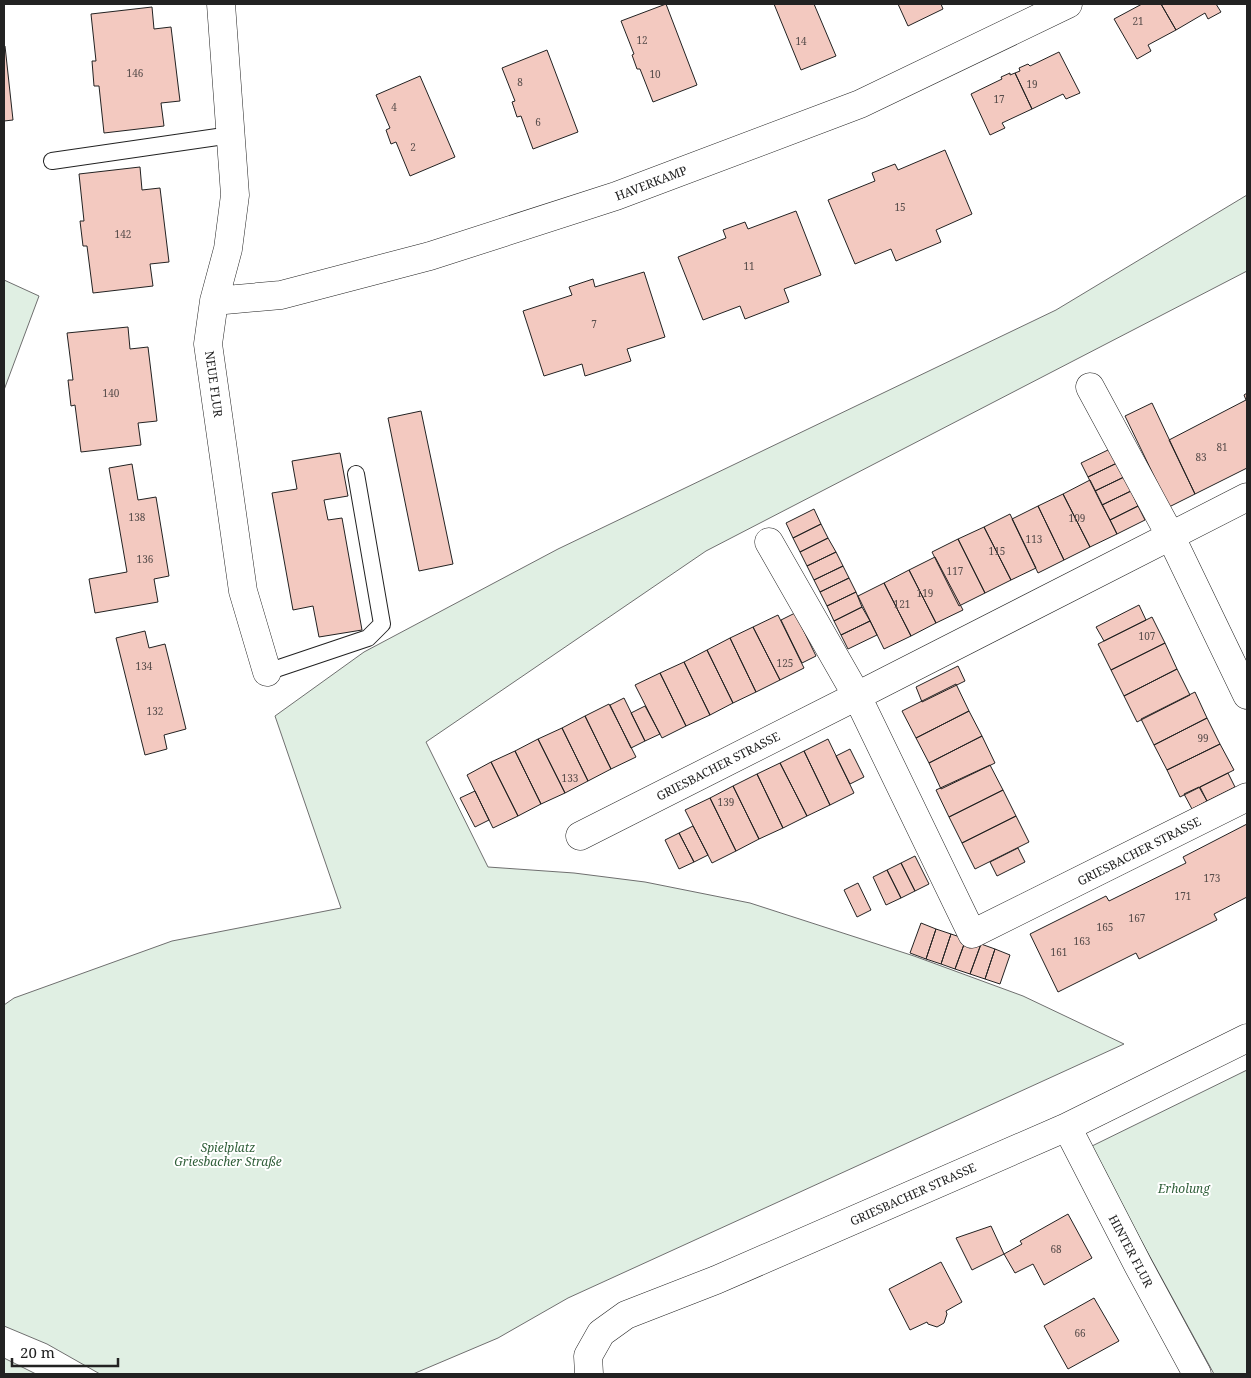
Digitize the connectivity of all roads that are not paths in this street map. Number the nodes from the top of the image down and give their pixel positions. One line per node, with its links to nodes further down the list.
1 (221, 4): 3 (street, NEUE FLUR)
2 (1068, 4): 5 (street, HAVERKAMP)
3 (231, 136): 4 (lane); 5 (street, NEUE FLUR)
4 (52, 161)
5 (214, 301): 11 (street, NEUE FLUR)
6 (1090, 387): 9 (street)
7 (356, 474): 11 (lane)
8 (1247, 497): 9 (street, GRIESBACHER STRASSE)
9 (1170, 535): 12 (street); 13 (street, GRIESBACHER STRASSE)
10 (769, 542): 13 (street, GRIESBACHER STRASSE)
11 (268, 672)
12 (1247, 694)
13 (857, 696): 14 (street, GRIESBACHER STRASSE); 15 (street, GRIESBACHER STRASSE)
14 (1247, 797)
15 (580, 836)
16 (1247, 1038): 17 (street, GRIESBACHER STRASSE)
17 (1067, 1127): 18 (street, GRIESBACHER STRASSE); 19 (street, HINTER FLUR)
18 (588, 1365)
19 (1197, 1374)

